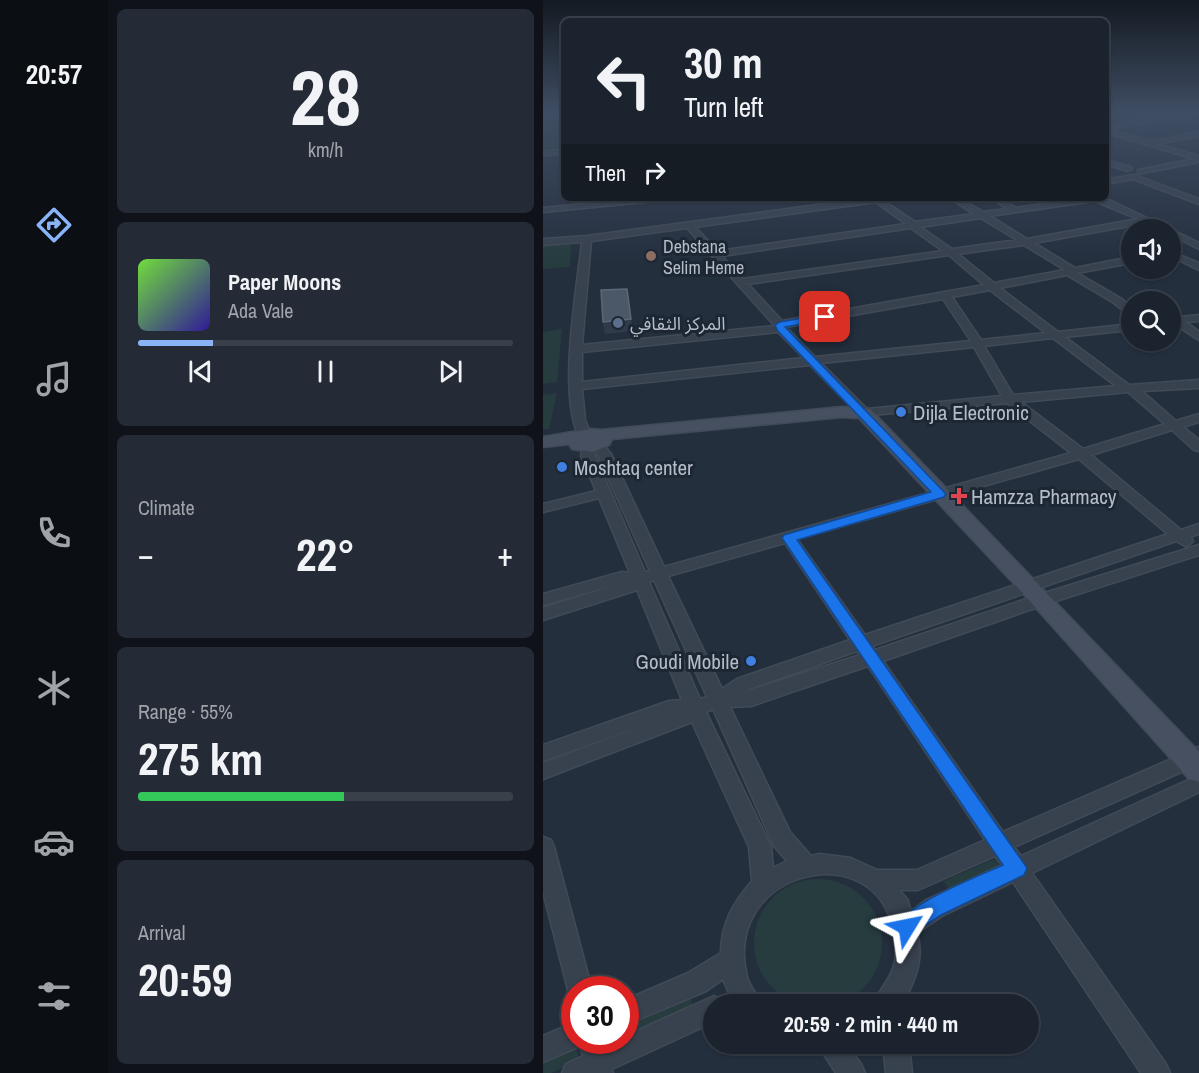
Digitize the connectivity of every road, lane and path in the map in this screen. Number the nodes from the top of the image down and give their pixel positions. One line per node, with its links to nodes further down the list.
1 (1188, 162): 6 (street)
2 (1109, 167): 4 (street)
3 (1109, 168): 5 (street)
4 (1128, 169): 5 (street); 6 (street)
5 (1117, 171): 6 (street)
6 (1140, 176): 7 (street); 8 (street); 16 (street)
7 (1109, 182)
8 (1199, 196)
9 (610, 201): 17 (street)
10 (861, 201): 22 (street)
11 (886, 201): 21 (street)
12 (959, 201): 19 (street)
13 (1000, 201): 18 (street)
14 (1072, 201): 18 (street)
15 (1103, 201): 20 (street)
16 (1199, 202)
17 (543, 210)
18 (1014, 210): 19 (street)
19 (982, 214): 21 (street); 27 (street)
20 (1147, 219)
21 (914, 224): 30 (street); 31 (street)
22 (689, 225): 25 (street); 31 (street)
23 (1121, 225): 27 (street)
24 (1181, 237): 28 (street)
25 (587, 239): 26 (street); 48 (street)
26 (543, 242)
27 (1026, 242): 30 (street); 35 (street)
28 (1199, 247): 29 (street)
29 (1181, 251)
30 (950, 252): 36 (street); 37 (street)
31 (716, 254): 36 (street)
32 (1181, 258): 34 (street)
33 (1121, 262): 35 (street)
34 (1199, 267)
35 (1071, 272): 37 (street); 39 (street)
36 (741, 282): 43 (street)
37 (992, 287): 38 (street); 45 (street)
38 (946, 296): 43 (street); 47 (street)
39 (1121, 305)
40 (1199, 318): 41 (street)
41 (1181, 320)
42 (1181, 326): 46 (street)
43 (781, 327): 48 (street); 49 (street)
44 (1121, 328): 45 (street)
45 (1056, 336): 47 (street); 52 (street)
46 (1199, 337)
47 (977, 345): 49 (street); 53 (street)
48 (578, 349): 51 (street)
49 (815, 363): 51 (street); 54 (street)
50 (1199, 384): 52 (street)
51 (576, 386): 58 (street)
52 (1129, 388): 53 (street); 56 (street)
53 (1009, 399): 54 (street); 61 (street)
54 (864, 413): 58 (main road); 63 (main road)
55 (1199, 418): 56 (street)
56 (1173, 426): 59 (street); 61 (street)
57 (543, 442): 58 (main road)
58 (590, 442): 60 (main road); 62 (street); 69 (street)
59 (1199, 447)
60 (543, 448)
61 (1081, 454): 63 (street); 66 (street)
62 (604, 493): 64 (street); 70 (street)
63 (940, 494): 67 (street); 71 (main road)
64 (543, 508)
65 (1199, 529): 66 (street)
66 (1179, 536): 68 (street); 71 (street)
67 (789, 538): 69 (street); 74 (street)
68 (1198, 551): 71 (street)
69 (658, 574): 70 (street); 75 (street)
70 (640, 579): 72 (street); 73 (street); 76 (street)
71 (1034, 592): 74 (street); 78 (main road)
72 (543, 600)
73 (543, 614)
74 (866, 652): 75 (street); 81 (street)
75 (717, 701): 76 (street); 83 (street)
76 (695, 708): 77 (street); 79 (street); 86 (street)
77 (543, 753)
78 (1196, 762): 81 (street)
79 (543, 771)
80 (1199, 783): 84 (street)
81 (1001, 844): 84 (street); 85 (street)
82 (543, 847): 89 (street)
83 (805, 865): 85 (street); 86 (street)
84 (1017, 868): 87 (street); 101 (street)
85 (876, 880): 87 (street)
86 (763, 885): 88 (street)
87 (907, 927): 91 (street)
88 (731, 960): 90 (street); 92 (street)
89 (576, 976)
90 (740, 994)
91 (894, 994)
92 (639, 1007)
93 (703, 1014): 98 (street)
94 (561, 1041): 95 (street)
95 (543, 1049)
96 (838, 1054): 99 (street)
97 (897, 1054): 100 (street)
98 (591, 1062)
99 (852, 1073)
100 (899, 1073)
101 (1157, 1073)

